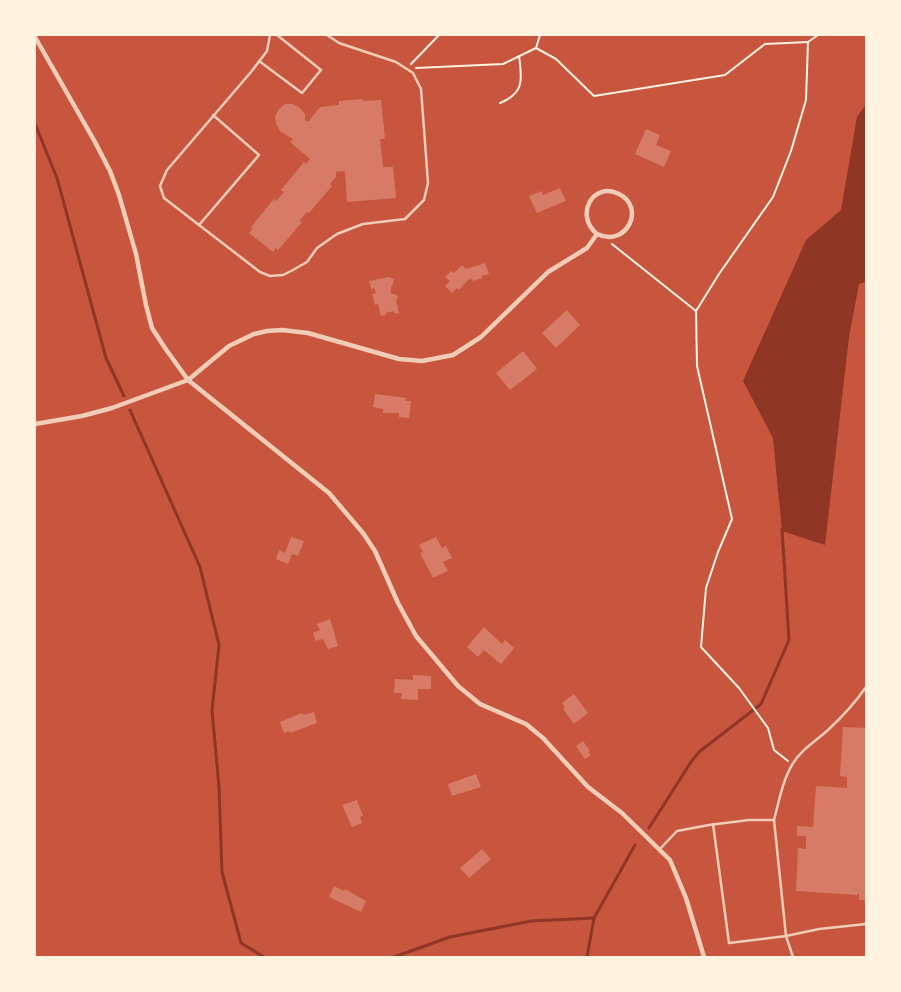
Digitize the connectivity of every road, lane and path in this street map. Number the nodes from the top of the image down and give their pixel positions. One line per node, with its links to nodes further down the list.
1 (270, 35): 11 (lane)
2 (277, 35): 11 (lane)
3 (327, 35): 12 (lane)
4 (439, 35): 12 (path)
5 (540, 35): 9 (path)
6 (818, 35): 8 (path)
7 (35, 37): 18 (street)
8 (808, 42): 9 (path); 17 (path)
9 (536, 48): 10 (path)
10 (519, 56): 12 (path); 13 (path)
11 (259, 61): 14 (lane)
12 (407, 69): 15 (lane)
13 (500, 103)
14 (214, 115): 15 (lane); 15 (lane)
15 (199, 225)
16 (599, 235): 16 (street); 17 (path); 18 (street)
17 (696, 311): 21 (path)
18 (188, 380): 19 (street); 24 (street)
19 (35, 424)
20 (866, 686): 21 (lane)
21 (792, 764): 22 (lane)
22 (774, 820): 23 (lane); 26 (lane)
23 (713, 824): 24 (lane); 26 (lane)
24 (659, 850): 27 (street)
25 (866, 924): 26 (lane)
26 (786, 936): 28 (lane)
27 (704, 957)
28 (793, 957)

